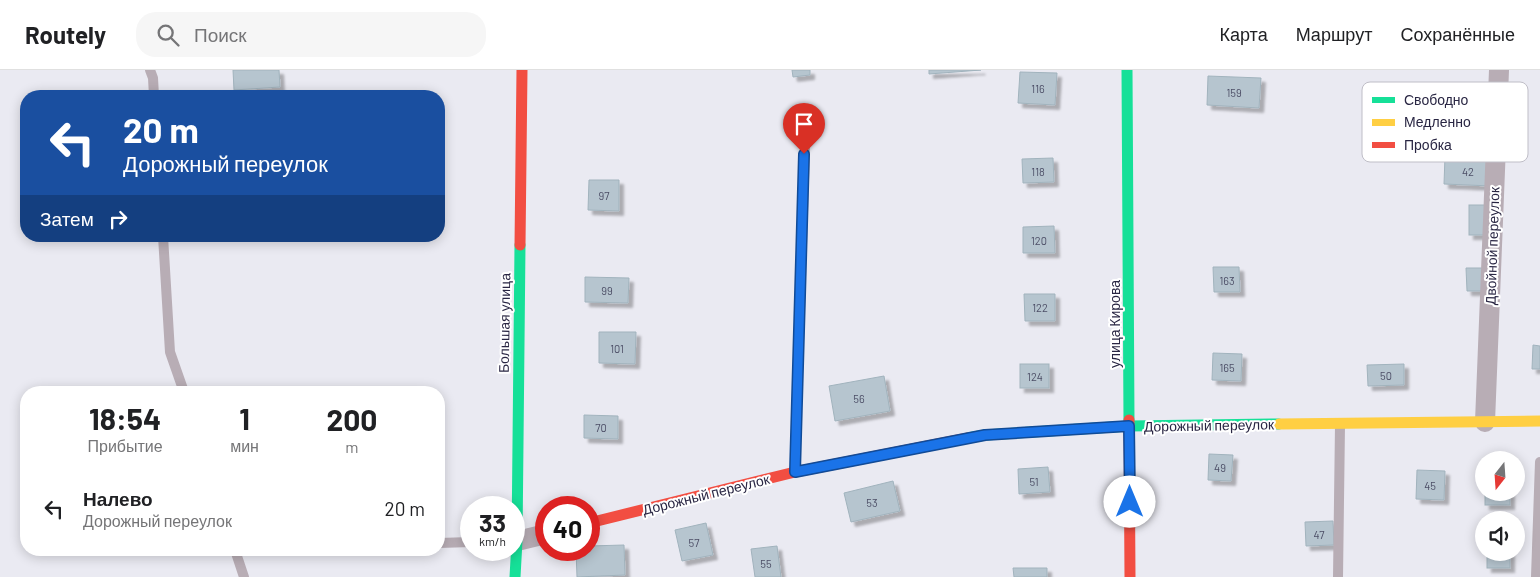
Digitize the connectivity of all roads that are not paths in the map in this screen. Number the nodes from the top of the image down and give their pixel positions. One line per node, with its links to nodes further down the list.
1 (150, 70): 4 (lane)
2 (522, 70): 15 (street, Большая улица)
3 (1128, 70): 12 (street, улица Кирова)
4 (154, 90)
5 (806, 115): 14 (lane)
6 (1496, 162): 10 (street, Двойной переулок)
7 (163, 242): 8 (lane)
8 (182, 386)
9 (1540, 421): 10 (street, Дорожный переулок)
10 (1486, 422): 11 (street, Дорожный переулок)
11 (1340, 424): 12 (street, Дорожный переулок); 24 (lane)
12 (1129, 426): 14 (street, Дорожный переулок); 23 (street, улица Кирова)
13 (1540, 462): 25 (lane)
14 (795, 472): 16 (street, Дорожный переулок)
15 (516, 496)
16 (600, 520)
17 (445, 542): 18 (lane)
18 (460, 542)
19 (237, 556): 21 (lane)
20 (515, 561): 22 (street, Большая улица)
21 (244, 577)
22 (515, 577)
23 (1130, 577)
24 (1338, 577)
25 (1536, 577)

